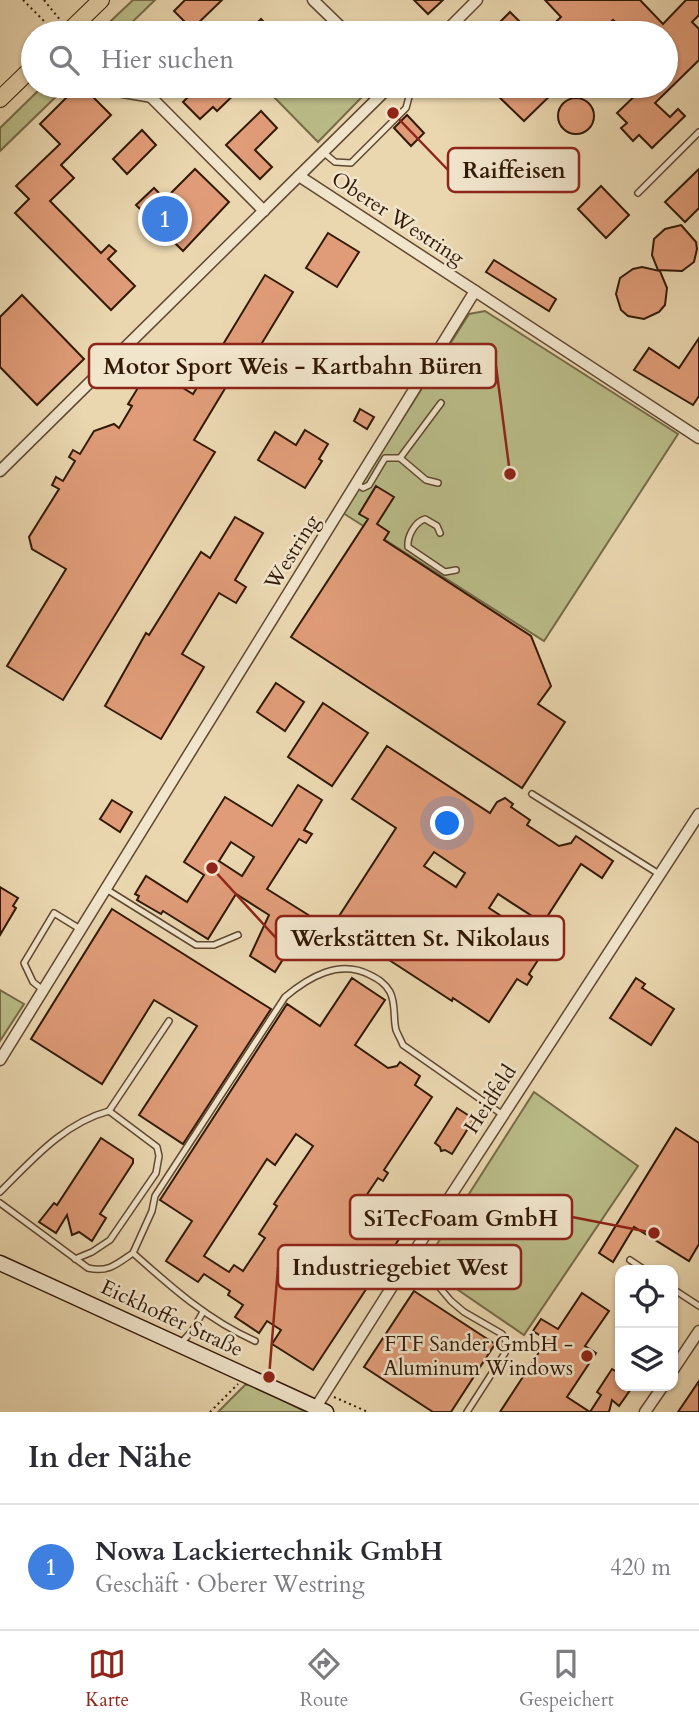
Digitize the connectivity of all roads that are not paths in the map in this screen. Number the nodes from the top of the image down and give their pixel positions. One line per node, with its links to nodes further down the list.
1 (101, 0): 4 (main road)
2 (313, 0): 5 (street)
3 (478, 0): 6 (street)
4 (79, 21)
5 (335, 21)
6 (456, 21)
7 (21, 79): 11 (main road)
8 (153, 98): 16 (street)
9 (378, 98): 13 (street, Oberer Westring)
10 (409, 98): 13 (lane)
11 (0, 99)
12 (699, 132): 15 (lane)
13 (323, 152): 14 (street, Oberer Westring)
14 (299, 176): 16 (street, Oberer Westring); 17 (street, Oberer Westring)
15 (638, 193)
16 (264, 211): 21 (street, Oberer Westring)
17 (475, 291): 19 (street); 23 (street, Westring)
18 (441, 403): 20 (lane)
19 (699, 438)
20 (400, 458): 22 (lane); 23 (lane)
21 (0, 471)
22 (438, 483)
23 (356, 484): 29 (street, Westring)
24 (440, 533): 25 (lane)
25 (456, 570)
26 (532, 794): 28 (lane)
27 (699, 814): 28 (street, Heidfeld)
28 (659, 874): 36 (street, Heidfeld)
29 (106, 889): 30 (street, Westring); 31 (lane)
30 (81, 930): 32 (street, Westring); 32 (lane)
31 (238, 934)
32 (43, 990): 34 (street, Westring)
33 (169, 1021): 35 (lane)
34 (0, 1060)
35 (109, 1111): 37 (lane); 40 (lane)
36 (503, 1115): 39 (lane); 43 (street, Heidfeld)
37 (0, 1192)
38 (0, 1203): 40 (lane)
39 (133, 1253): 40 (lane); 47 (lane)
40 (75, 1259)
41 (630, 1260): 44 (lane)
42 (0, 1263): 50 (main road, Eickhoffer Straße)
43 (407, 1263): 53 (street, Heidfeld); 54 (lane)
44 (638, 1265)
45 (678, 1292): 46 (lane)
46 (699, 1307)
47 (203, 1312): 49 (lane); 50 (lane)
48 (699, 1331): 51 (street)
49 (255, 1341)
50 (179, 1345): 53 (main road, Eickhoffer Straße)
51 (678, 1362)
52 (660, 1391): 55 (street)
53 (321, 1410)
54 (467, 1412)
55 (645, 1412)

